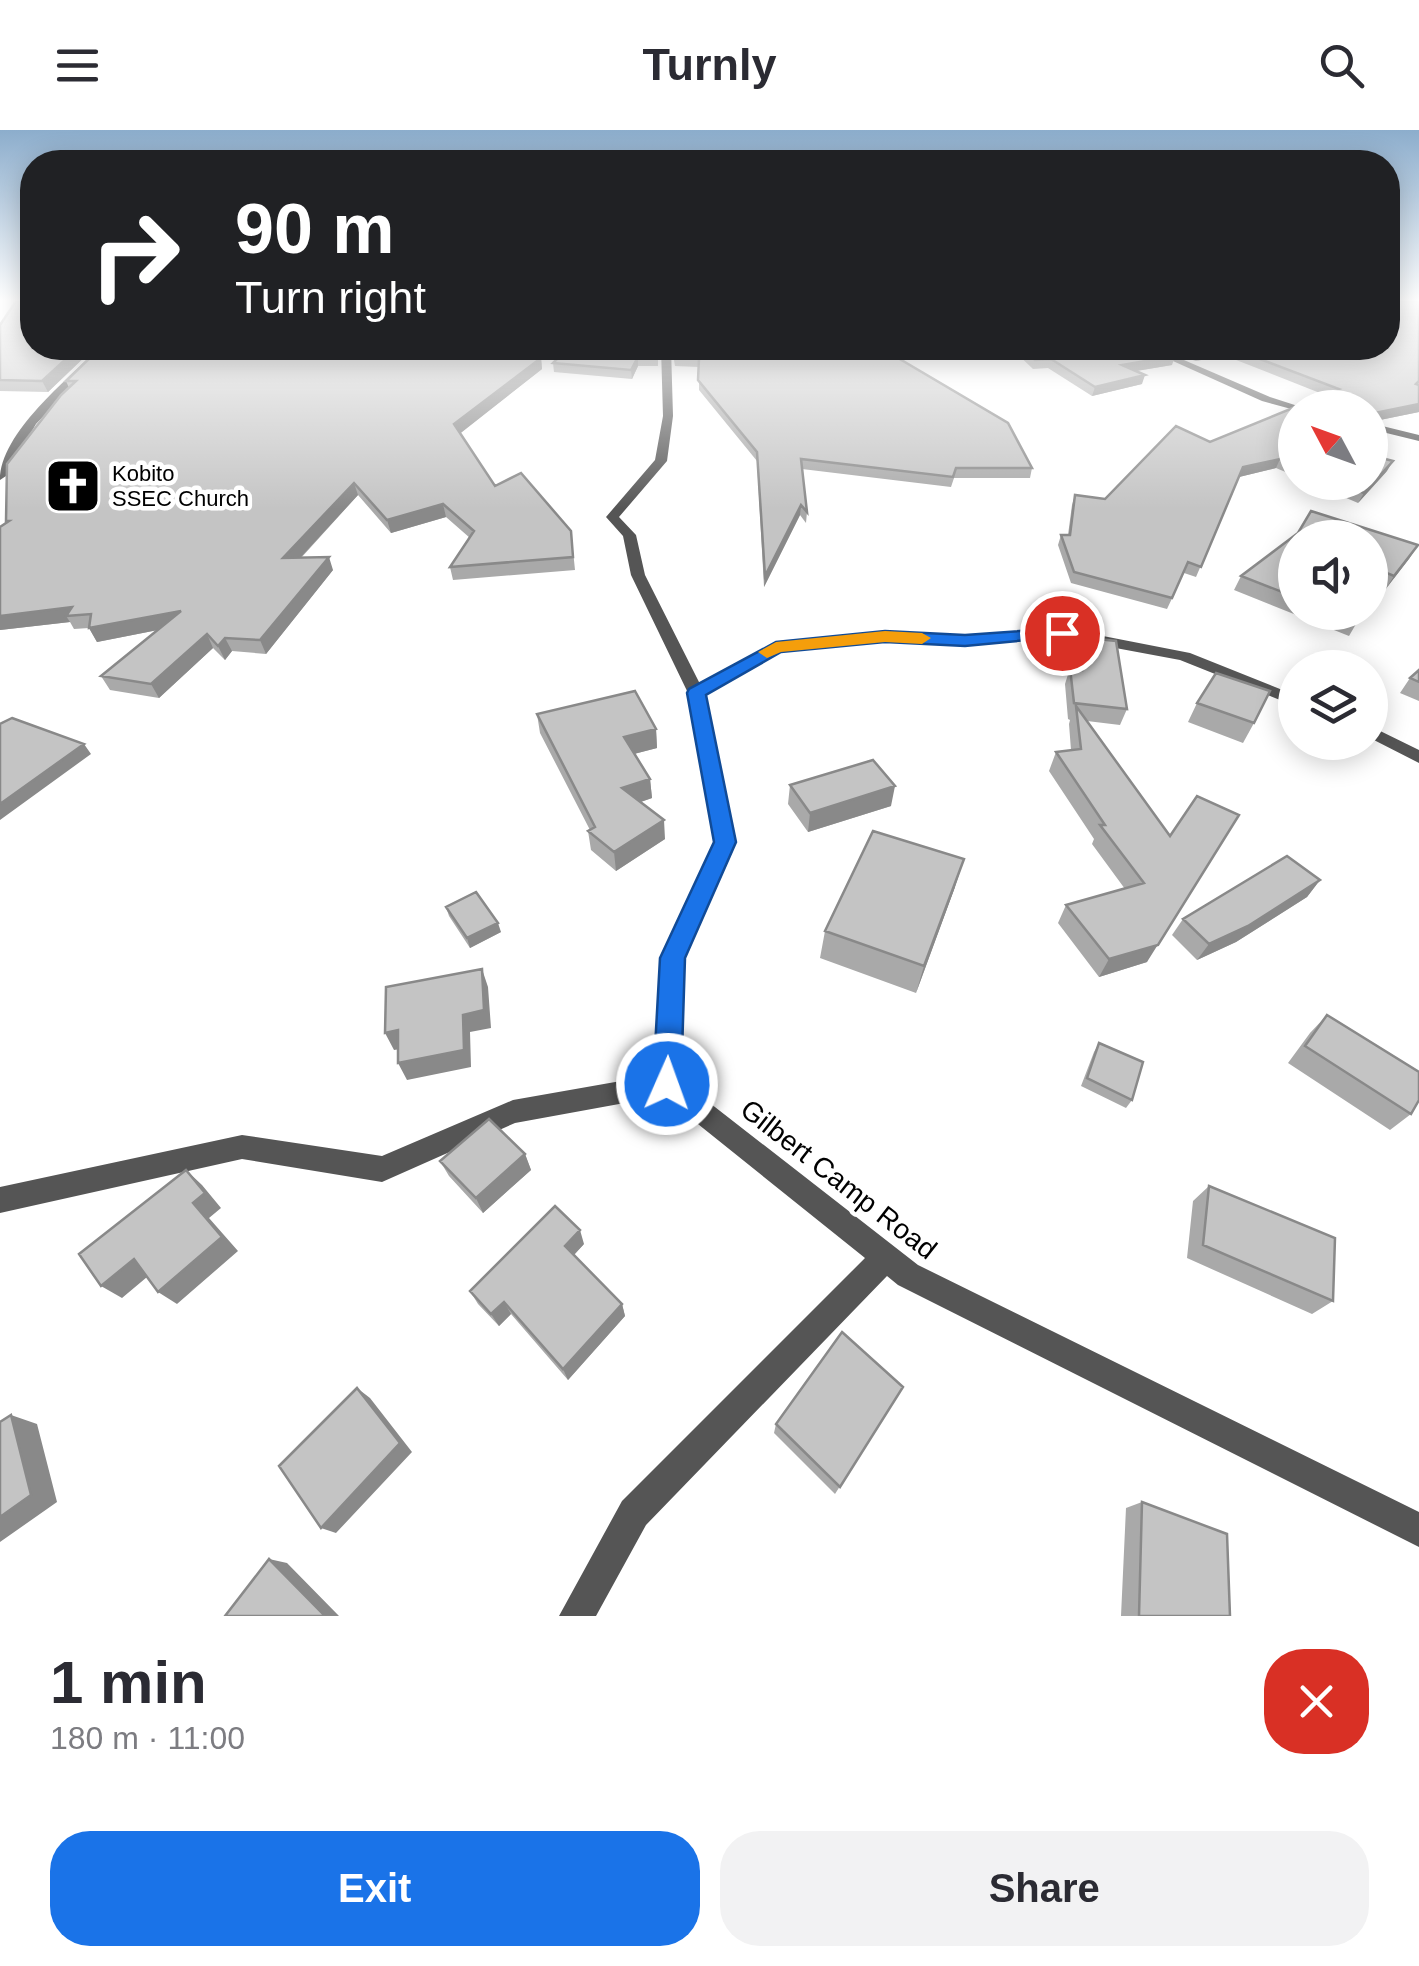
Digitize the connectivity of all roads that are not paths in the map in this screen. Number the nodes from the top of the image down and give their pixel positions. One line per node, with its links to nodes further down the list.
1 (82, 370): 7 (street)
2 (667, 370): 8 (street)
3 (1200, 370): 4 (street)
4 (1278, 402)
5 (1388, 430): 6 (street)
6 (1419, 438)
7 (0, 476)
8 (696, 693): 9 (street); 12 (street)
9 (1278, 694)
10 (1388, 741): 11 (street)
11 (1419, 757)
12 (667, 1084): 13 (street); 14 (street, Gilbert Camp Road)
13 (0, 1200)
14 (886, 1257): 15 (street, Gilbert Camp Road); 16 (street)
15 (1419, 1530)
16 (577, 1616)

